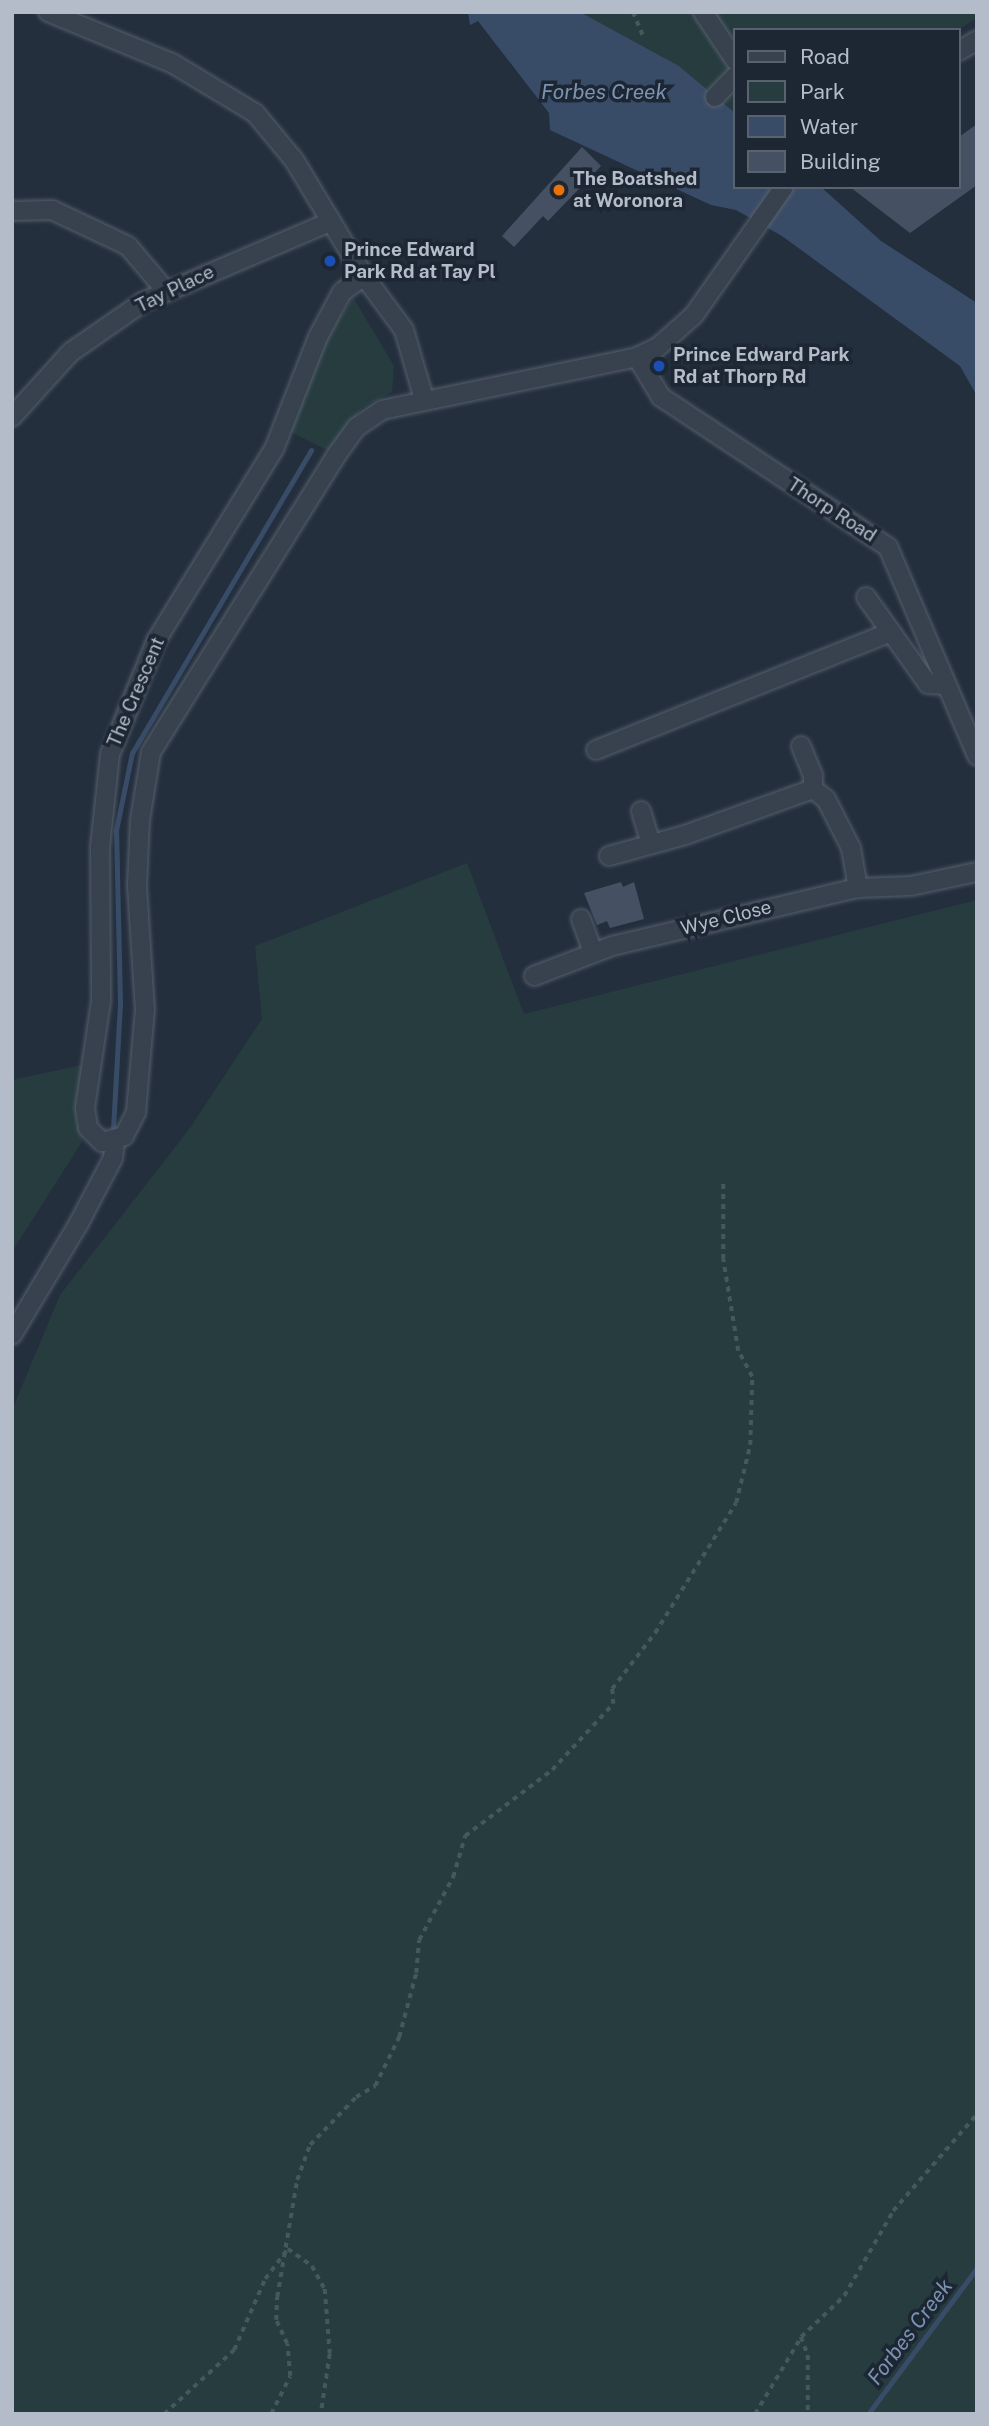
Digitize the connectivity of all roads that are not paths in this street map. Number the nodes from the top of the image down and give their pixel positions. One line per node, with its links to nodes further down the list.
1 (48, 12): 10 (street)
2 (704, 12): 5 (street)
3 (977, 40): 4 (street)
4 (961, 50)
5 (734, 58)
6 (734, 77): 7 (street)
7 (715, 97)
8 (783, 189): 13 (street)
9 (12, 211): 12 (street)
10 (330, 222): 11 (street); 12 (street, Tay Place)
11 (364, 276): 14 (street); 31 (street, The Crescent)
12 (166, 291): 15 (street, Tay Place)
13 (637, 357): 14 (street, The Crescent); 18 (street, Thorp Road)
14 (424, 399): 31 (street, The Crescent)
15 (12, 417)
16 (866, 597): 17 (street)
17 (891, 632): 18 (street); 20 (street)
18 (946, 685): 21 (street, Thorp Road)
19 (801, 746): 22 (street)
20 (596, 750)
21 (977, 756)
22 (813, 789): 24 (street); 27 (street)
23 (641, 811): 24 (street)
24 (651, 844): 25 (street)
25 (609, 856)
26 (977, 872): 27 (street, Wye Close)
27 (858, 887): 29 (street, Wye Close)
28 (581, 919): 29 (street)
29 (593, 952): 30 (street, Wye Close)
30 (534, 976)
31 (115, 1142): 32 (street, The Crescent)
32 (12, 1335)

